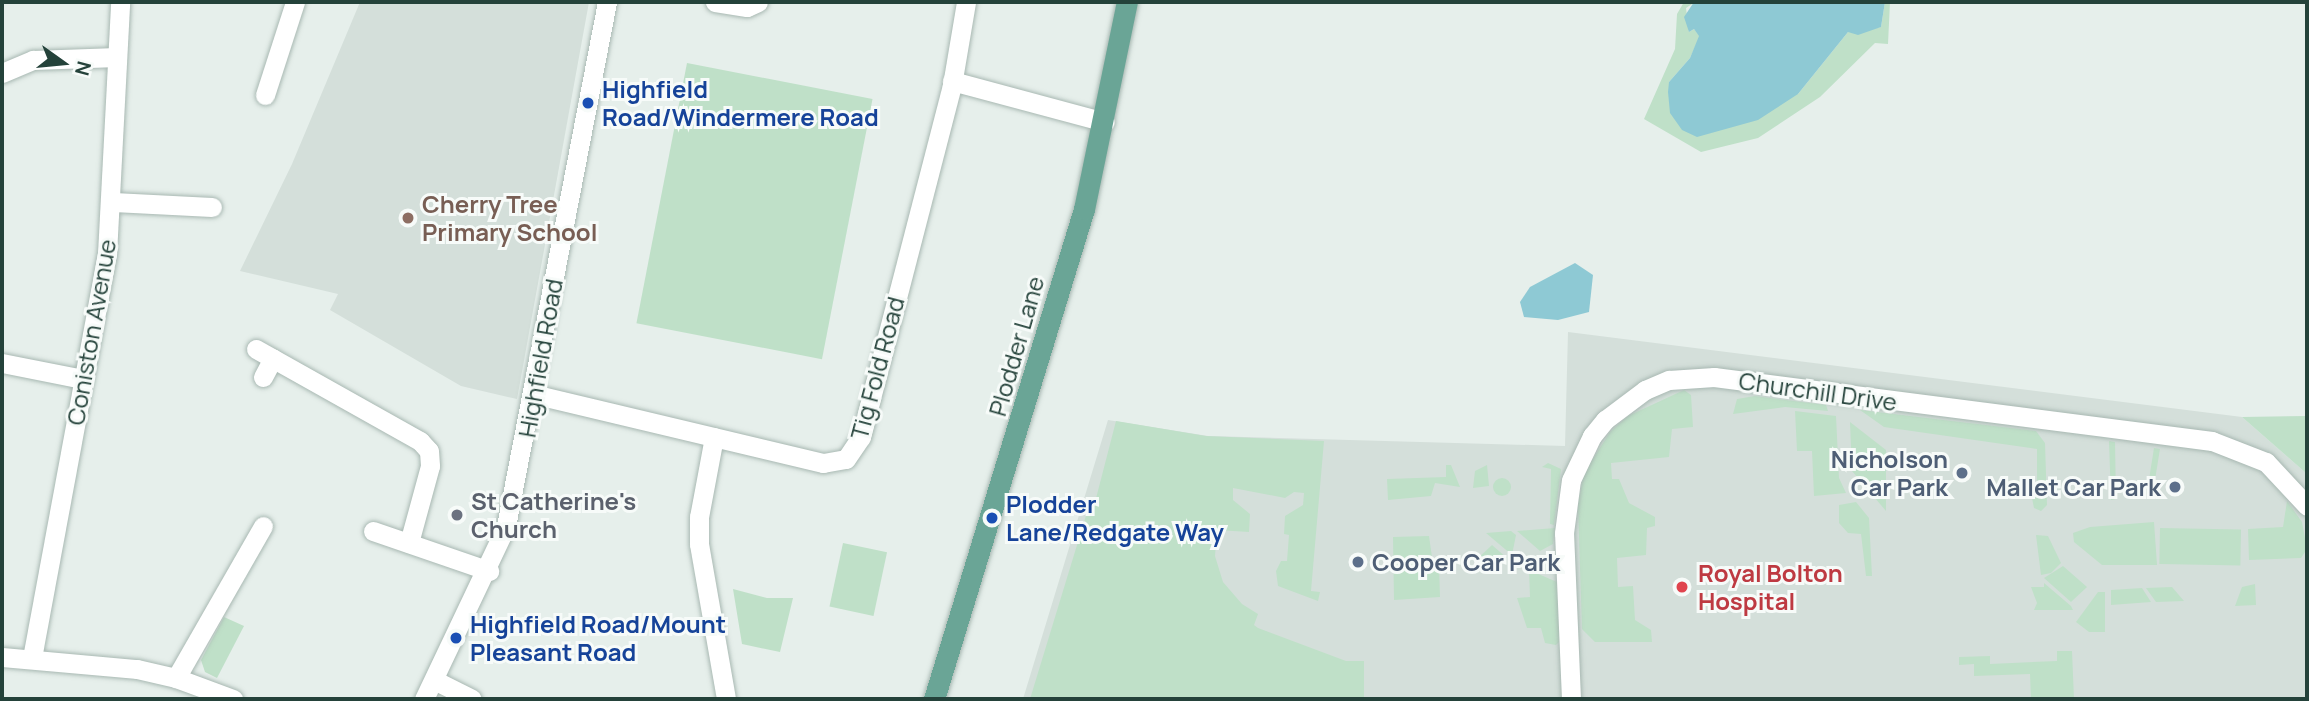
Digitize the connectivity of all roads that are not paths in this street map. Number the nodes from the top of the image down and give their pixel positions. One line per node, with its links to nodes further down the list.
1 (120, 2): 8 (street, Coniston Avenue)
2 (295, 2): 11 (street)
3 (607, 2): 18 (street, Highfield Road)
4 (715, 2): 5 (street)
5 (758, 2)
6 (966, 2): 10 (street, Tig Fold Road)
7 (1127, 2): 12 (main road, Plodder Lane)
8 (117, 57): 9 (street); 13 (street, Coniston Avenue)
9 (2, 73)
10 (952, 81): 12 (street); 19 (street, Tig Fold Road)
11 (265, 95)
12 (1105, 122): 33 (main road, Plodder Lane)
13 (113, 202): 14 (street); 17 (street, Coniston Avenue)
14 (212, 207)
15 (2, 363): 17 (street)
16 (262, 377): 23 (street)
17 (83, 379): 26 (street, Coniston Avenue)
18 (533, 394): 19 (street, Tig Fold Road); 24 (street, Highfield Road)
19 (714, 437): 32 (street)
20 (2307, 506): 34 (street, Churchill Drive)
21 (263, 526): 27 (street)
22 (373, 531): 23 (street)
23 (409, 543): 24 (street)
24 (488, 572): 28 (street, Highfield Road)
25 (2, 657): 26 (street)
26 (32, 658): 27 (street)
27 (176, 678): 29 (street)
28 (434, 680): 30 (street, Highfield Road); 31 (street)
29 (220, 697)
30 (424, 699)
31 (472, 699)
32 (726, 699)
33 (934, 699)
34 (1571, 699)

